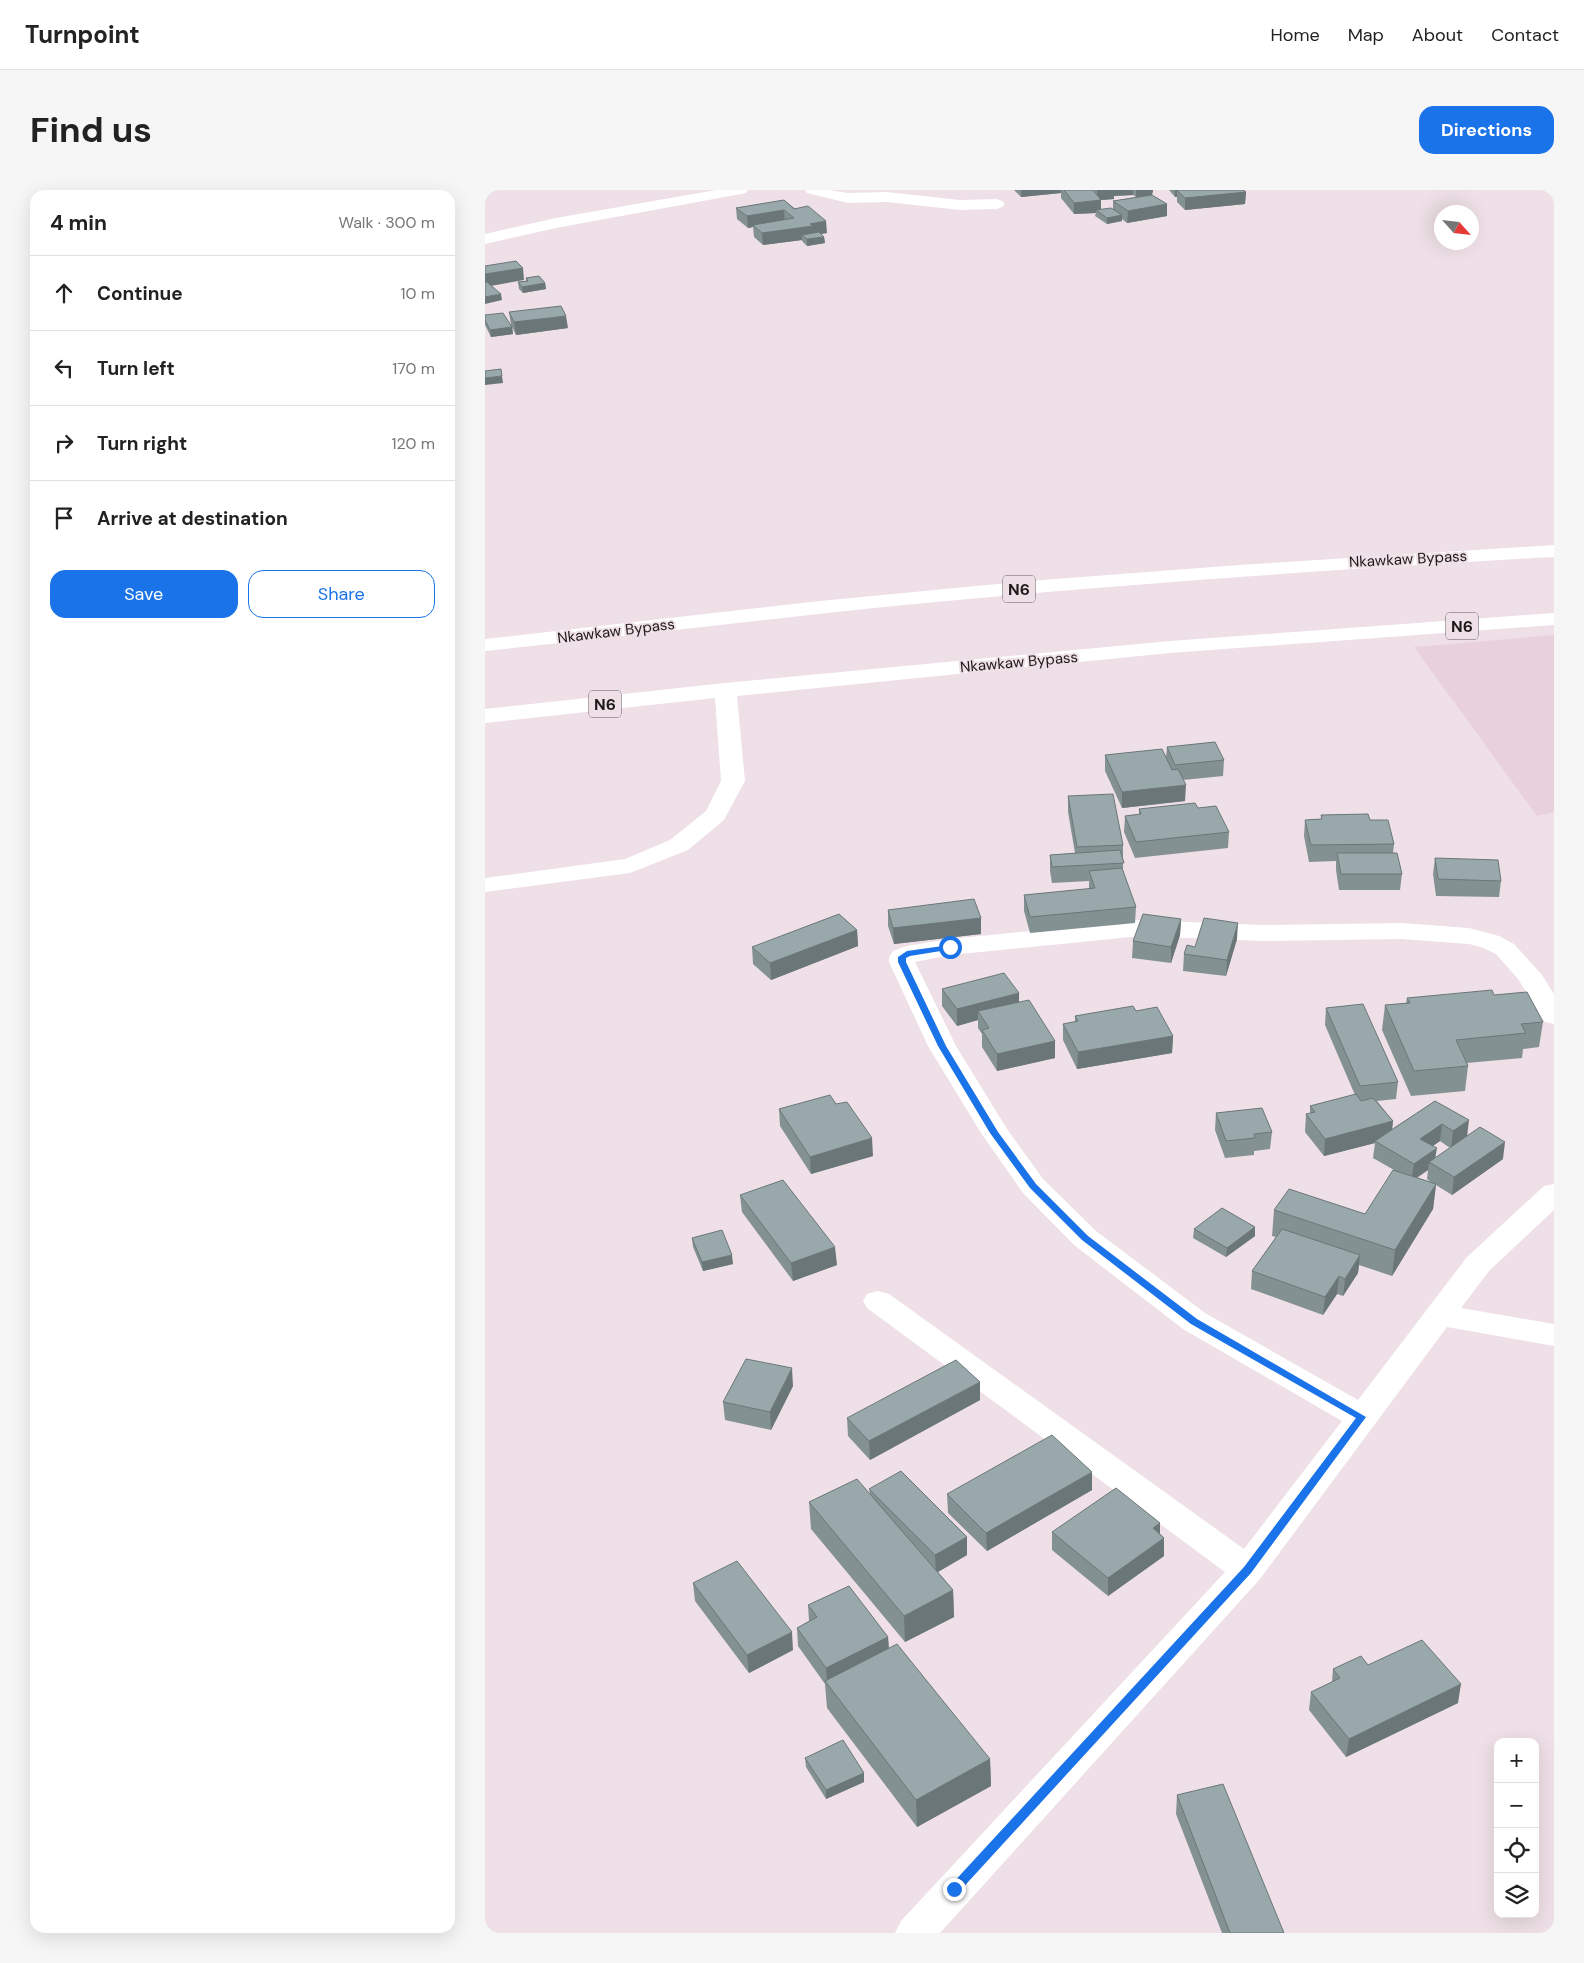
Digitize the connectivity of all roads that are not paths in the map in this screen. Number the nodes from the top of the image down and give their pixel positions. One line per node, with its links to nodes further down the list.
1 (741, 190): 4 (main road)
2 (812, 190): 3 (main road)
3 (997, 204)
4 (485, 239)
5 (1554, 551): 7 (main road, Nkawkaw Bypass / N6)
6 (1554, 619): 8 (main road, Nkawkaw Bypass / N6)
7 (485, 645)
8 (725, 690): 9 (main road, Nkawkaw Bypass / N6); 10 (main road)
9 (485, 716)
10 (485, 885)
11 (1554, 1016): 16 (main road)
12 (1554, 1193): 14 (main road)
13 (878, 1301): 17 (main road)
14 (1440, 1315): 15 (main road); 16 (main road)
15 (1554, 1335)
16 (1362, 1417): 17 (main road)
17 (1248, 1570): 18 (main road)
18 (915, 1933)

